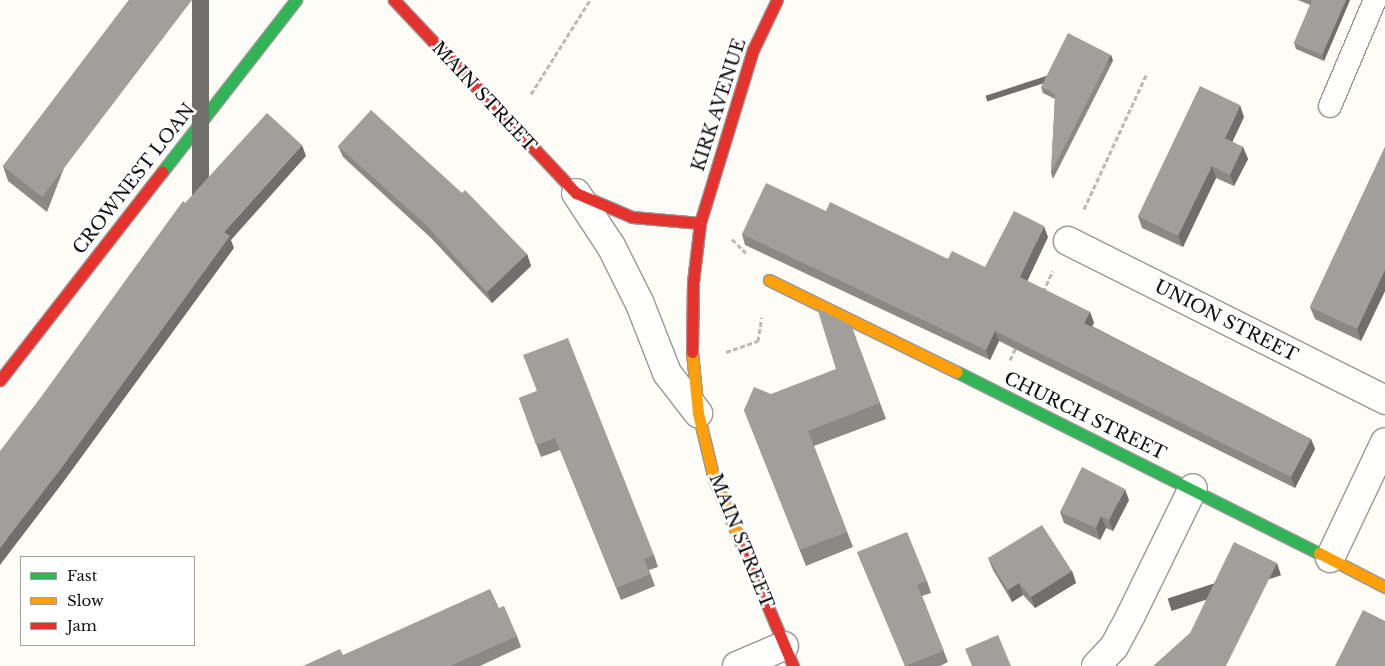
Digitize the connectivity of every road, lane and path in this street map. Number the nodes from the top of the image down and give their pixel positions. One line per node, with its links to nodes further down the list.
1 (296, 0): 12 (street, CROWNEST LOAN)
2 (394, 0): 7 (street, MAIN STREET)
3 (590, 0): 7 (path)
4 (777, 0): 9 (street, KIRK AVENUE)
5 (1376, 0): 6 (lane)
6 (1330, 106)
7 (511, 126): 8 (street, MAIN STREET)
8 (576, 194): 9 (street, MAIN STREET); 14 (street, MAIN STREET)
9 (700, 223): 14 (street, MAIN STREET)
10 (1068, 242): 13 (street, UNION STREET)
11 (769, 280): 16 (street, CHURCH STREET)
12 (0, 380)
13 (1385, 400)
14 (698, 413): 19 (street, MAIN STREET)
15 (1385, 442): 17 (street)
16 (1193, 488): 17 (street, CHURCH STREET); 21 (street)
17 (1330, 558): 18 (street, CHURCH STREET)
18 (1385, 587)
19 (788, 656): 20 (street)
20 (737, 666)
21 (1096, 666)

